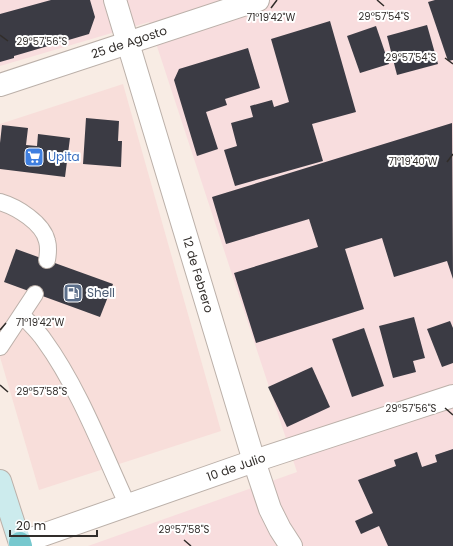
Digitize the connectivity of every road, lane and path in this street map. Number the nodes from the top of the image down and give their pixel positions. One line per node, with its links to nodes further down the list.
1 (115, 0): 3 (street, 12 de Febrero)
2 (258, 0): 3 (street, 25 de Agosto)
3 (128, 42): 4 (street, 25 de Agosto); 11 (street, 12 de Febrero)
4 (0, 85)
5 (0, 202): 6 (lane)
6 (47, 260)
7 (35, 294): 8 (lane)
8 (22, 315): 9 (lane); 13 (lane)
9 (0, 347)
10 (453, 396): 11 (street, 10 de Julio)
11 (254, 461): 13 (street, 10 de Julio); 15 (street, 12 de Febrero)
12 (0, 481): 14 (main road)
13 (128, 506): 14 (street, 10 de Julio)
14 (21, 544)
15 (291, 546)

